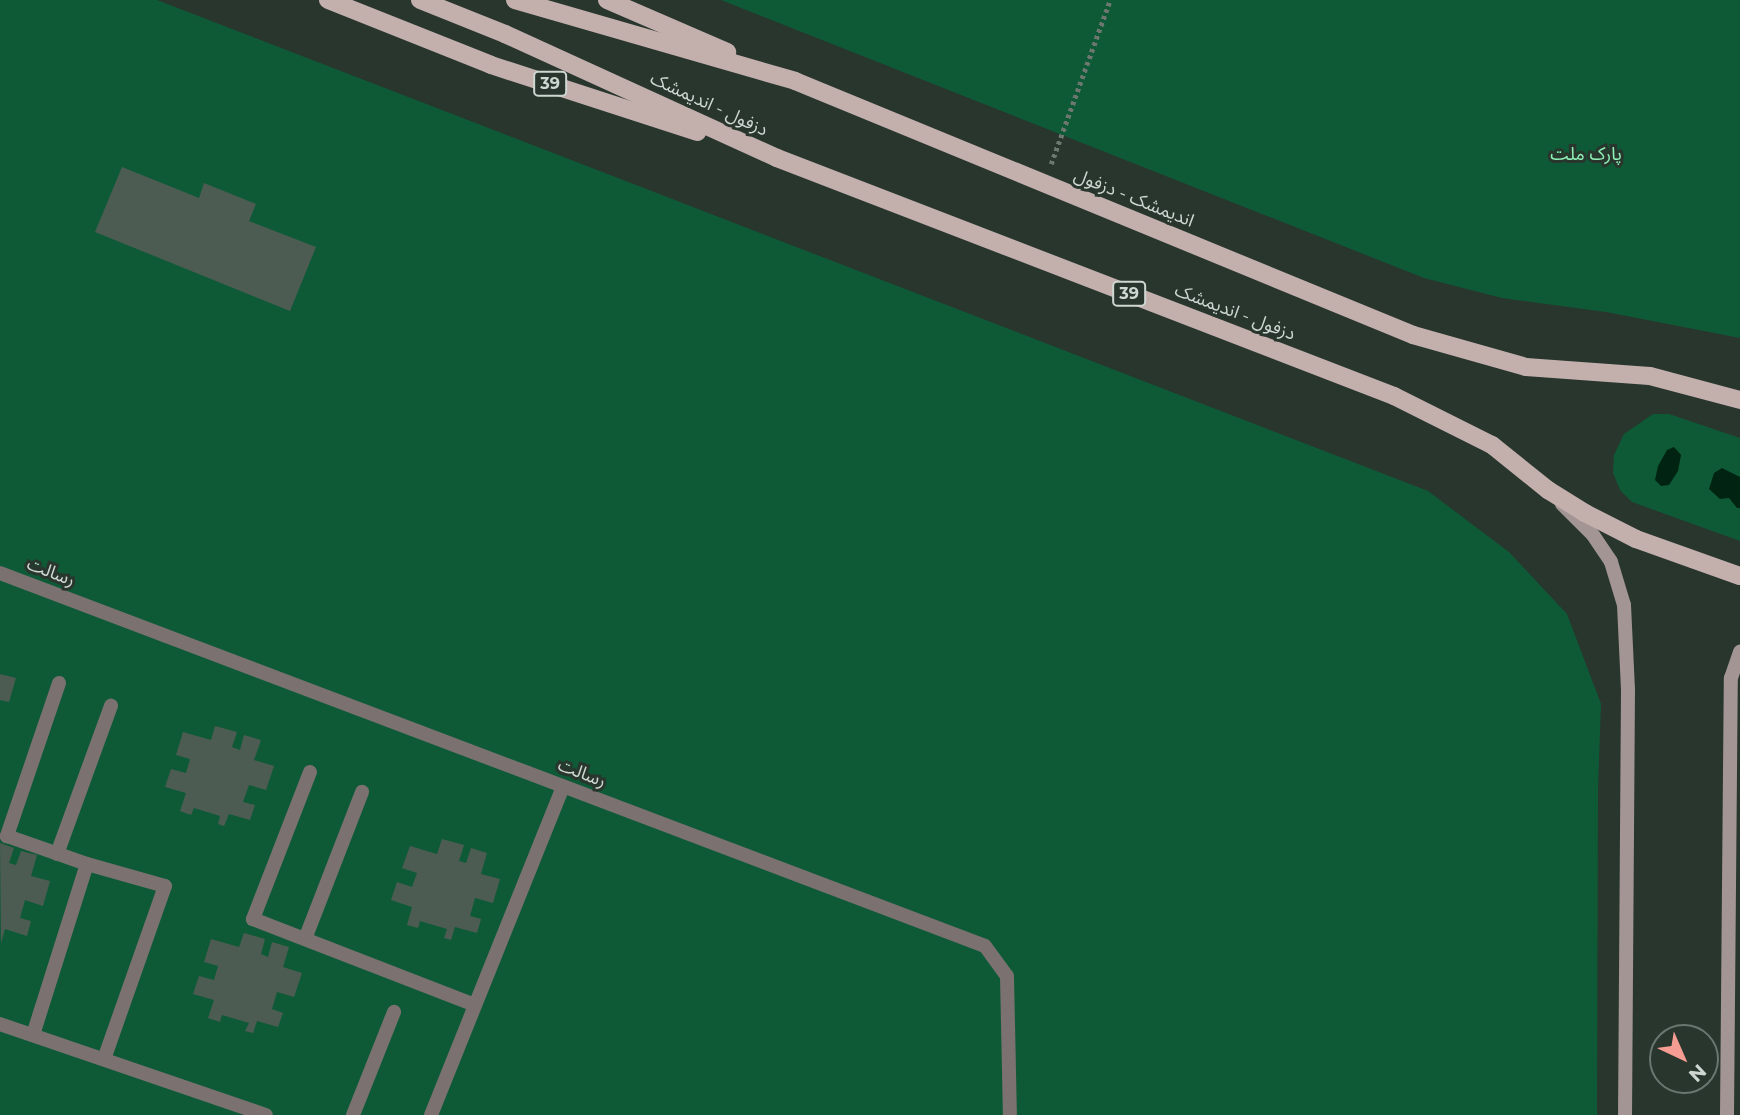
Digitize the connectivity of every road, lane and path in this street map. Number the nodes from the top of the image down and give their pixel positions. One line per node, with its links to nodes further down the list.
1 (328, 0): 7 (main road, 39)
2 (420, 0): 7 (main road, دزفول - اندیمشک / 39)
3 (607, 0): 6 (main road)
4 (1110, 0): 8 (path)
5 (518, 1): 6 (main road, اندیمشک - دزفول)
6 (795, 81): 8 (main road, اندیمشک - دزفول)
7 (777, 158): 10 (main road, دزفول - اندیمشک / 39)
8 (1045, 184): 9 (main road, اندیمشک - دزفول)
9 (1740, 400)
10 (1548, 491): 12 (main road, دزفول - اندیمشک / 39); 31 (main road)
11 (0, 573): 17 (street, رسالت)
12 (1740, 576)
13 (1740, 652): 32 (main road)
14 (59, 683): 19 (street)
15 (111, 706): 19 (street)
16 (310, 772): 21 (street)
17 (563, 786): 22 (street); 30 (street, رسالت)
18 (362, 792): 21 (street)
19 (57, 854): 20 (street)
20 (87, 864): 25 (street); 26 (street)
21 (305, 939): 22 (street)
22 (475, 1005): 29 (street)
23 (394, 1012): 28 (street)
24 (0, 1024): 25 (street)
25 (33, 1035): 26 (street)
26 (104, 1059): 27 (street)
27 (266, 1115)
28 (353, 1115)
29 (431, 1115)
30 (1010, 1115)
31 (1625, 1115)
32 (1727, 1115)

